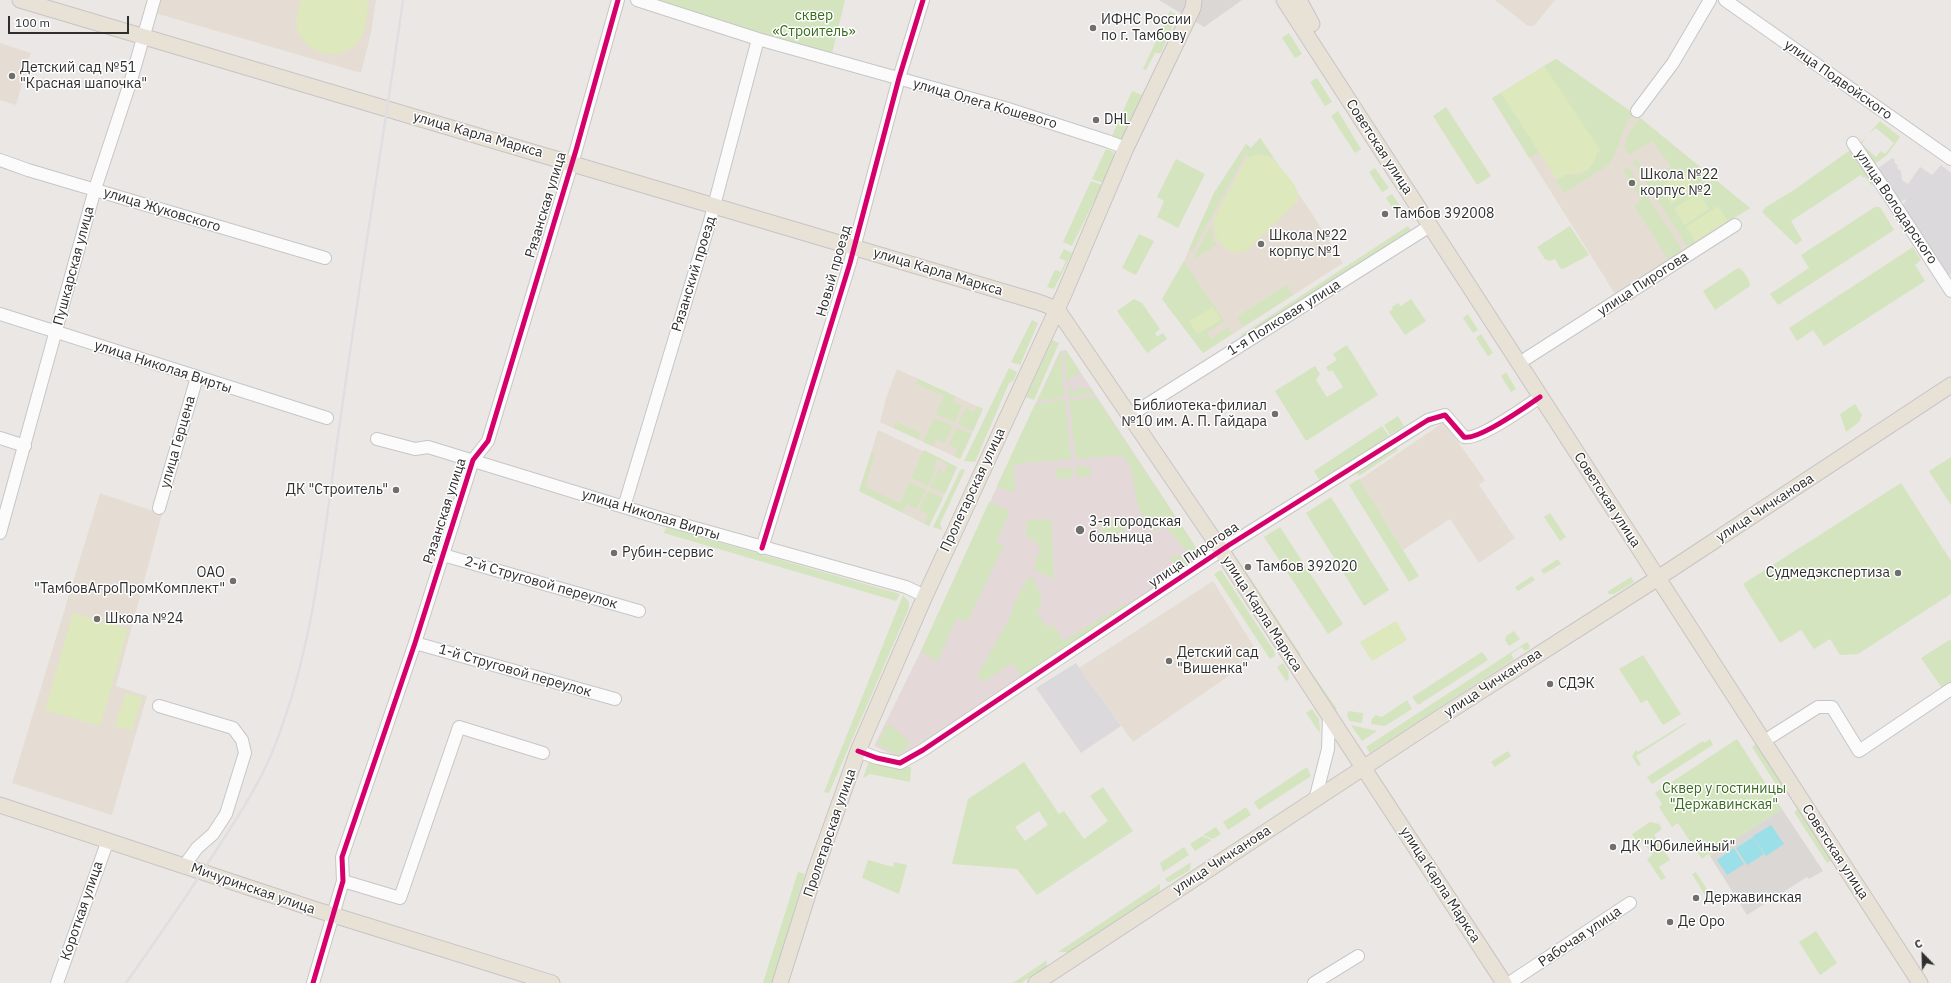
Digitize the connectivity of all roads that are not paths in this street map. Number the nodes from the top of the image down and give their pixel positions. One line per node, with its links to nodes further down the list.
1 (20, 0): 11 (main road, улица Карла Маркса)
2 (154, 0): 11 (street, Пушкарская улица)
3 (618, 0): 19 (street, Рязанская улица)
4 (637, 0): 12 (street, улица Олега Кошевого)
5 (923, 0): 13 (street, Новый проезд)
6 (1284, 0): 22 (main road, Советская улица)
7 (1299, 0): 22 (main road)
8 (1710, 0): 14 (street)
9 (1725, 0): 17 (street, улица Подвойского)
10 (1195, 2): 16 (main road, Пролетарская улица)
11 (143, 37): 19 (main road, улица Карла Маркса); 20 (street, Пушкарская улица)
12 (758, 39): 13 (street, улица Олега Кошевого); 21 (street, Рязанский проезд)
13 (899, 78): 16 (street, улица Олега Кошевого); 24 (street, Новый проезд)
14 (1637, 111)
15 (1853, 143): 26 (street, улица Володарского)
16 (1126, 148): 27 (main road, Пролетарская улица)
17 (1951, 159)
18 (0, 160): 20 (street, улица Жуковского)
19 (571, 162): 21 (main road, улица Карла Маркса); 39 (street, Рязанская улица)
20 (95, 189): 25 (street, улица Жуковского); 29 (street, Пушкарская улица)
21 (714, 206): 24 (main road, улица Карла Маркса); 40 (street, Рязанский проезд)
22 (1434, 223): 30 (main road); 33 (main road, Советская улица); 34 (street, 1-я Полковая улица)
23 (1735, 225): 30 (street, улица Пирогова)
24 (854, 246): 27 (main road, улица Карла Маркса); 43 (street, Новый проезд)
25 (325, 258)
26 (1951, 291)
27 (1056, 309): 34 (main road, улица Карла Маркса); 47 (main road, Пролетарская улица)
28 (0, 314): 29 (street, улица Николая Вирты)
29 (56, 333): 31 (street, улица Николая Вирты); 38 (street, Пушкарская улица)
30 (1527, 358): 46 (main road)
31 (197, 377): 35 (street, улица Николая Вирты); 41 (street, улица Герцена)
32 (1951, 385): 46 (main road, улица Чичканова)
33 (1540, 397): 44 (street, улица Пирогова); 46 (main road, Советская улица)
34 (1129, 416): 44 (main road, улица Карла Маркса)
35 (327, 418)
36 (0, 438): 38 (street)
37 (377, 439): 39 (street, улица Николая Вирты)
38 (25, 446): 42 (street, Пушкарская улица)
39 (473, 460): 40 (street, улица Николая Вирты); 45 (street, Рязанская улица)
40 (624, 507): 43 (street, улица Николая Вирты)
41 (159, 508)
42 (0, 533)
43 (762, 548): 47 (street, улица Николая Вирты)
44 (1221, 550): 53 (main road, улица Карла Маркса); 55 (street, улица Пирогова)
45 (443, 555): 48 (street, 2-й Струговой переулок); 49 (street, Рязанская улица)
46 (1662, 575): 54 (main road); 57 (main road, улица Чичканова); 74 (main road, Советская улица)
47 (925, 596): 55 (main road, Пролетарская улица)
48 (639, 611)
49 (415, 643): 51 (street, 1-й Струговой переулок); 62 (street, Рязанская улица)
50 (1951, 690): 54 (street)
51 (615, 699)
52 (159, 706): 61 (street)
53 (1329, 717): 57 (main road, улица Карла Маркса); 58 (street)
54 (1772, 736): 75 (main road)
55 (858, 751): 70 (main road, Пролетарская улица)
56 (543, 753): 62 (street)
57 (1363, 768): 58 (main road, улица Чичканова); 72 (main road, улица Карла Маркса)
58 (1315, 800): 66 (main road, улица Чичканова)
59 (0, 805): 60 (main road, Мичуринская улица)
60 (108, 840): 61 (main road, Мичуринская улица); 67 (street, Короткая улица)
61 (184, 866): 64 (main road, Мичуринская улица)
62 (343, 881): 64 (street, Рязанская улица)
63 (1630, 903): 73 (street, Рабочая улица)
64 (332, 915): 68 (street, Рязанская улица); 69 (main road, Мичуринская улица)
65 (1358, 956): 71 (street)
66 (1040, 982)
67 (57, 983)
68 (313, 983)
69 (552, 983)
70 (780, 983)
71 (1314, 983)
72 (1504, 983)
73 (1509, 983)
74 (1920, 983)
75 (1931, 983)

